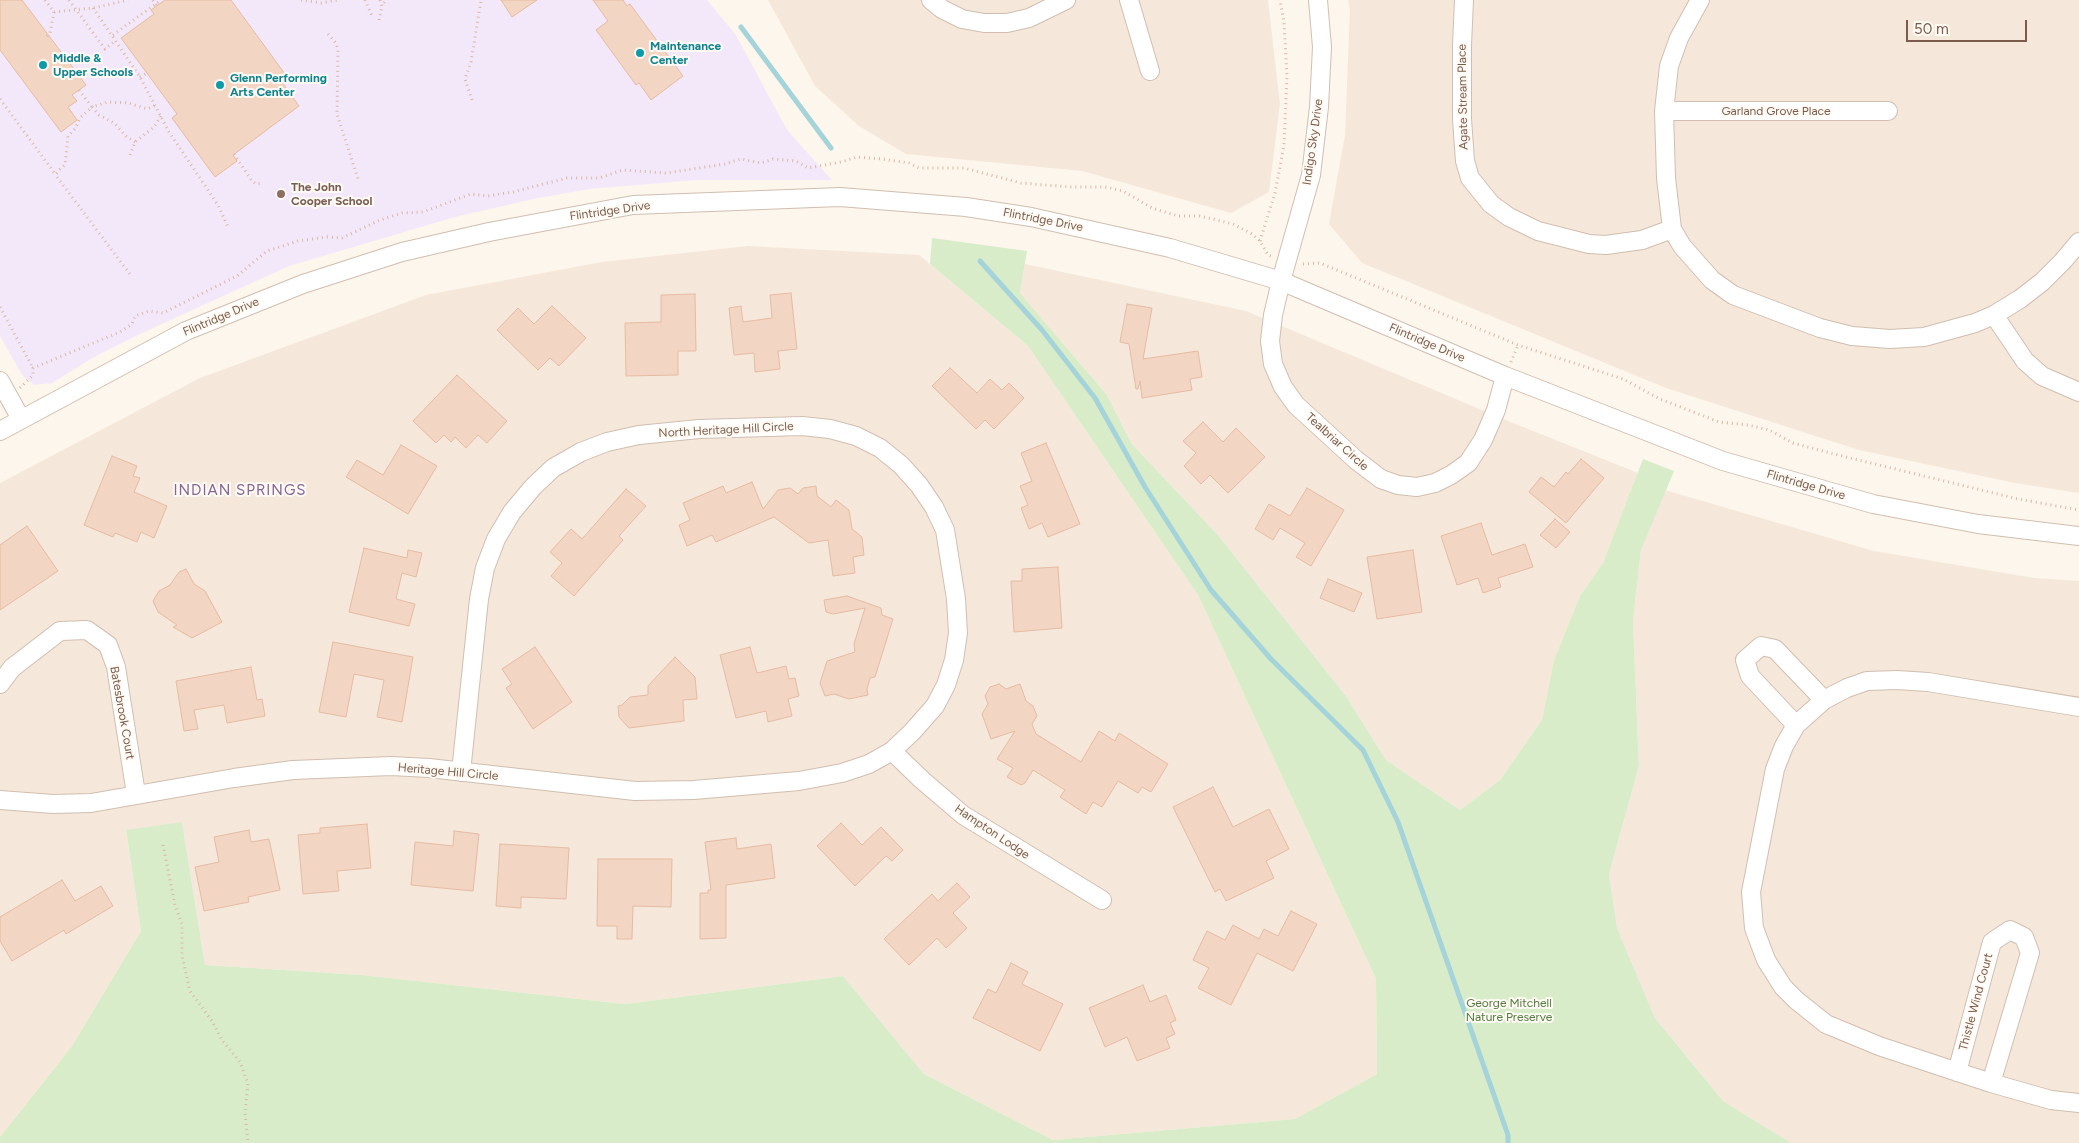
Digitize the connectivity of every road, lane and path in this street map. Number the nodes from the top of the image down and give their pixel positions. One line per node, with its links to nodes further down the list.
1 (45, 0): 23 (path)
2 (69, 0): 22 (path)
3 (128, 0): 21 (path)
4 (161, 0): 19 (path)
5 (301, 0): 18 (path)
6 (339, 0): 18 (path)
7 (365, 0): 24 (path)
8 (380, 0): 20 (path)
9 (386, 0): 20 (path)
10 (481, 0): 35 (path)
11 (931, 0): 12 (street)
12 (1066, 0)
13 (1129, 0): 30 (street)
14 (1280, 0): 49 (path)
15 (1318, 0): 51 (street, Indigo Sky Drive)
16 (1464, 0): 48 (street, Agate Stream Place)
17 (1700, 0): 38 (street)
18 (308, 1)
19 (155, 3): 27 (path)
20 (382, 6): 25 (path)
21 (94, 8): 22 (path); 27 (path)
22 (76, 9): 23 (path); 29 (path)
23 (54, 12): 28 (path)
24 (373, 18)
25 (379, 20)
26 (328, 34): 45 (path)
27 (113, 35): 29 (path)
28 (45, 39)
29 (116, 40): 32 (path)
30 (1150, 71)
31 (147, 73): 32 (path)
32 (140, 77): 36 (path)
33 (79, 90): 37 (path)
34 (0, 99): 44 (path)
35 (472, 100)
36 (156, 106): 37 (path); 40 (path)
37 (92, 107): 41 (path); 44 (path)
38 (1664, 111): 39 (street, Garland Grove Place); 48 (street)
39 (1888, 111)
40 (162, 116): 41 (path); 47 (path)
41 (135, 142): 43 (path)
42 (234, 154): 46 (path)
43 (130, 155)
44 (57, 177): 52 (path)
45 (360, 182)
46 (263, 183)
47 (228, 227)
48 (1672, 229): 55 (street)
49 (1260, 241): 51 (path); 56 (path)
50 (2079, 242): 55 (street)
51 (1287, 261): 53 (street, Indigo Sky Drive); 62 (path)
52 (132, 277)
53 (1281, 281): 57 (street, Flintridge Drive); 57 (street, Tealbriar Circle); 60 (street, Flintridge Drive)
54 (0, 307): 56 (path)
55 (1994, 315): 59 (street)
56 (33, 368): 58 (path)
57 (1505, 376): 63 (street, Flintridge Drive)
58 (4, 388): 60 (street)
59 (2079, 392)
60 (21, 419): 61 (street, Flintridge Drive)
61 (0, 431)
62 (2079, 510)
63 (2079, 536)
64 (0, 684): 70 (street, Batesbrook Court)
65 (1824, 700): 66 (street); 67 (street); 67 (street)
66 (2079, 707)
67 (1796, 725): 74 (street)
68 (892, 751): 69 (street, Heritage Hill Circle); 69 (street, North Heritage Hill Circle); 73 (street, Hampton Lodge)
69 (461, 772): 70 (street, Heritage Hill Circle)
70 (136, 794): 71 (street, Heritage Hill Circle)
71 (0, 800)
72 (163, 845): 77 (path)
73 (1102, 900)
74 (1957, 1072): 75 (street); 75 (street, Thistle Wind Court)
75 (1991, 1083): 76 (street)
76 (2079, 1103)
77 (248, 1143)

